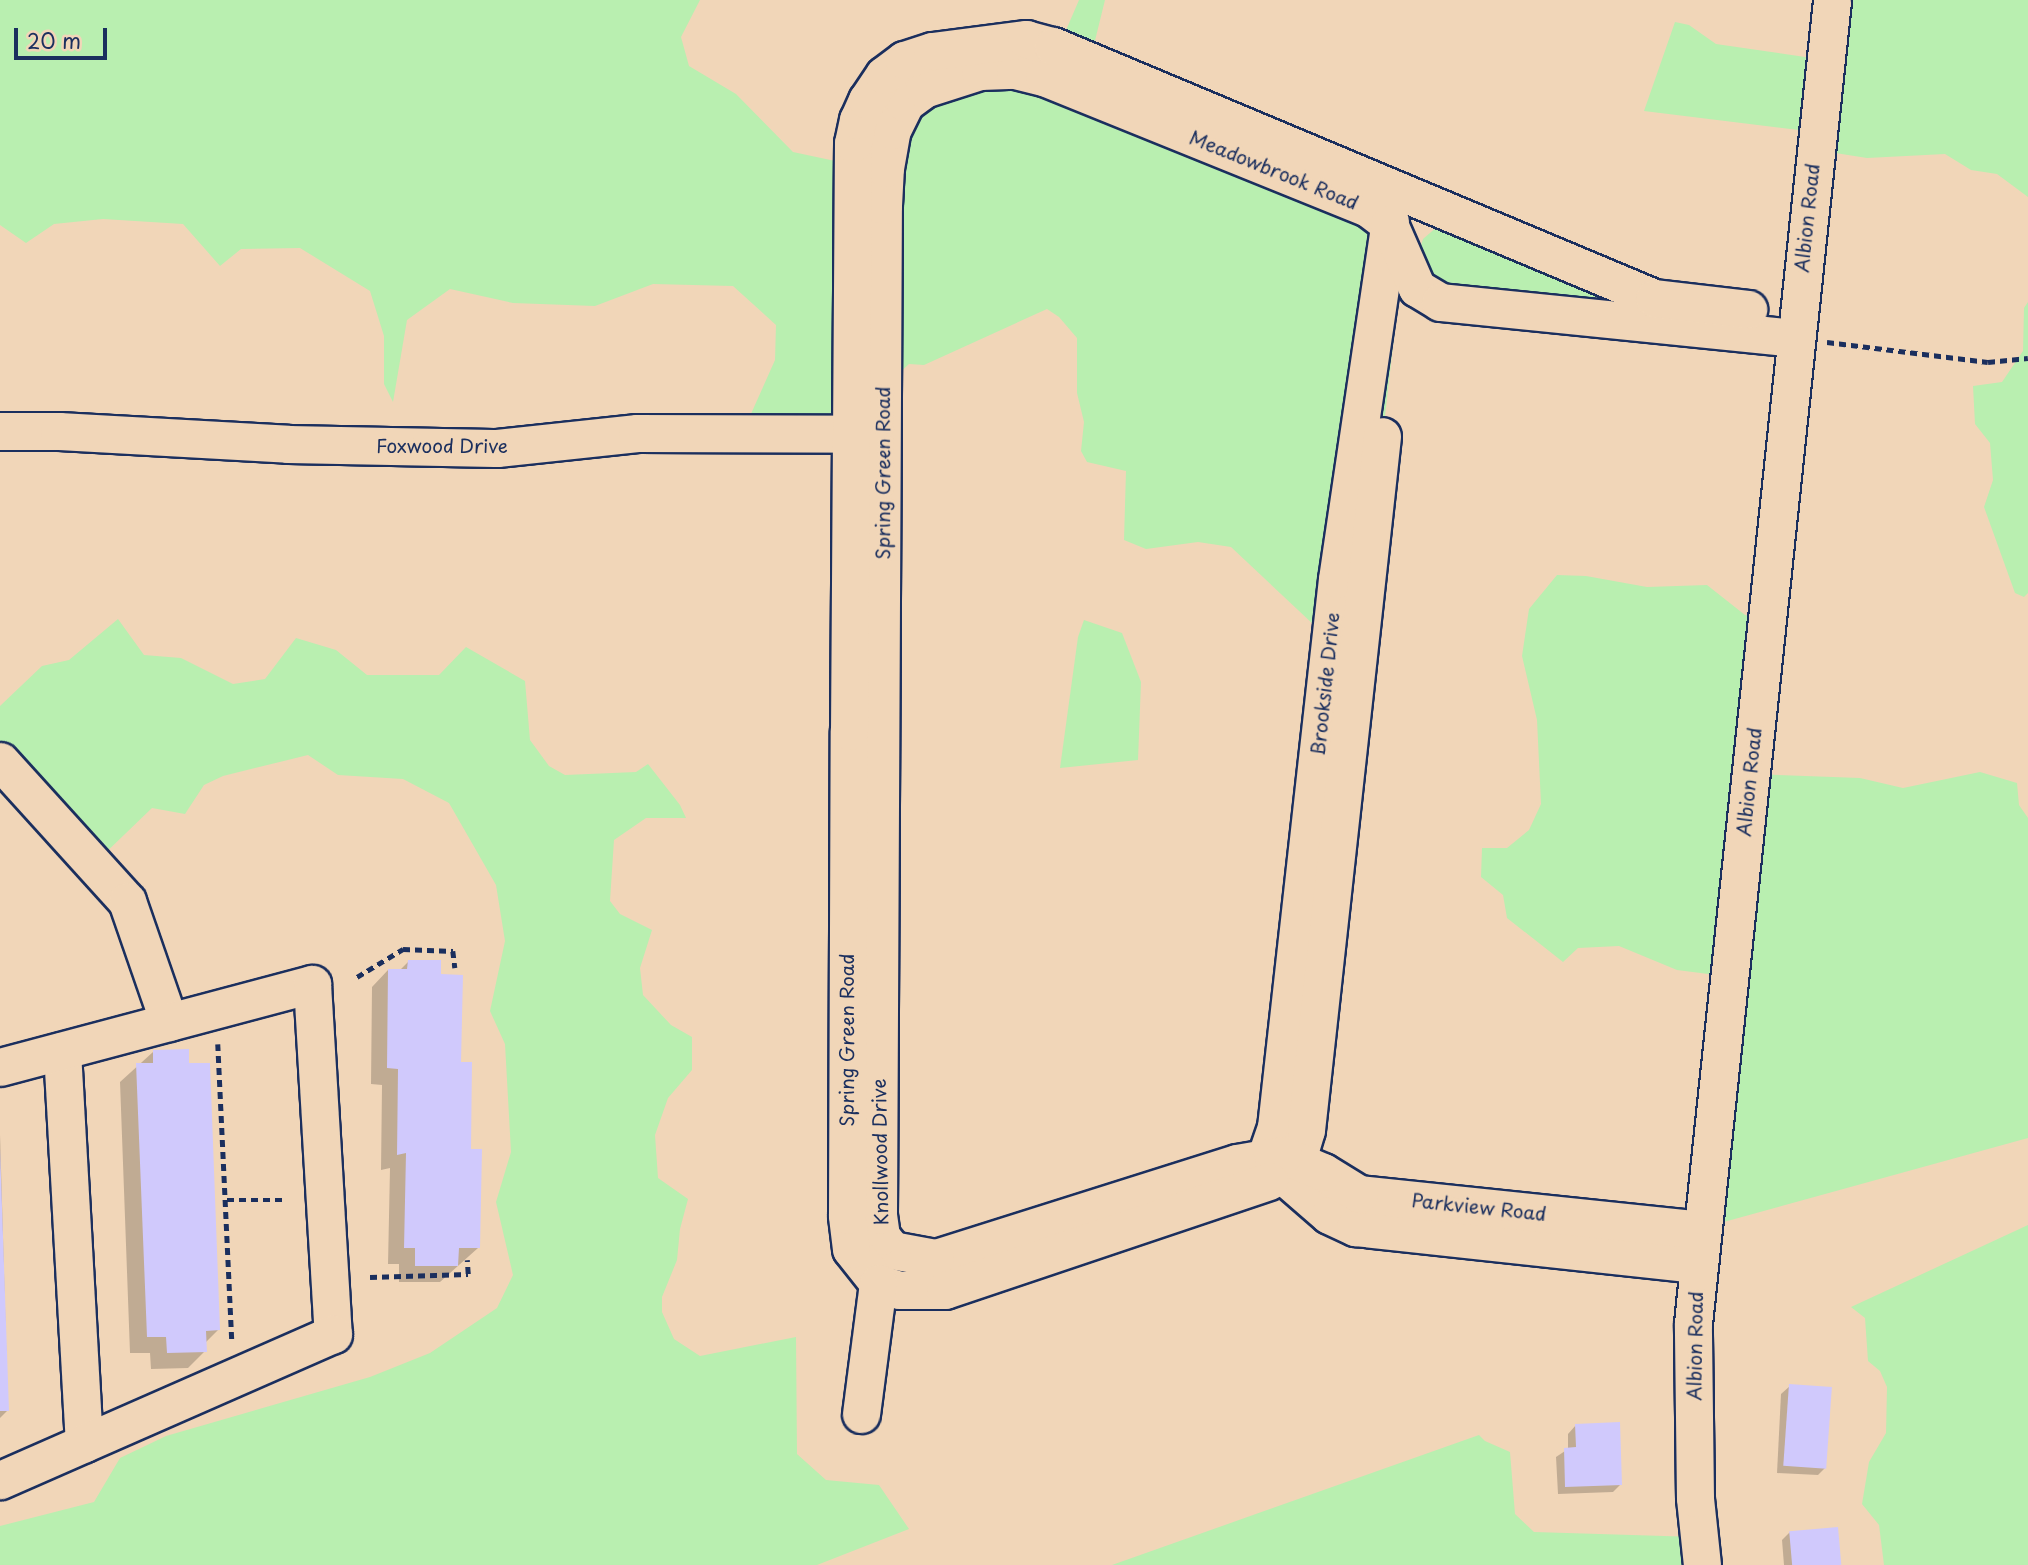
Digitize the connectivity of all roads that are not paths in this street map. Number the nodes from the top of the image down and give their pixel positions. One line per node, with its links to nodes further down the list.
1 (1832, 0): 6 (street, Albion Road)
2 (869, 170): 3 (street, Meadowbrook Road); 4 (street, Meadowbrook Road); 8 (street, Meadowbrook Road)
3 (1415, 195): 4 (street, Brookside Drive); 5 (street, Brookside Drive); 6 (street, Meadowbrook Road)
4 (1389, 224): 5 (street); 14 (street, Brookside Drive)
5 (1406, 260): 6 (street); 14 (street, Brookside Drive)
6 (1796, 326): 15 (street, Albion Road)
7 (0, 431): 8 (street, Foxwood Drive)
8 (868, 434): 9 (street, Spring Green Road)
9 (865, 745): 14 (street, Knollwood Drive); 16 (street, Spring Green Road)
10 (0, 761): 11 (street)
11 (169, 1022): 12 (street); 18 (street)
12 (62, 1051): 13 (street); 18 (street)
13 (0, 1067)
14 (1279, 1169): 15 (street, Parkview Road); 16 (street)
15 (1700, 1247): 20 (street, Albion Road)
16 (878, 1283): 17 (street)
17 (861, 1413)
18 (85, 1443): 19 (street)
19 (0, 1480)
20 (1702, 1565)

